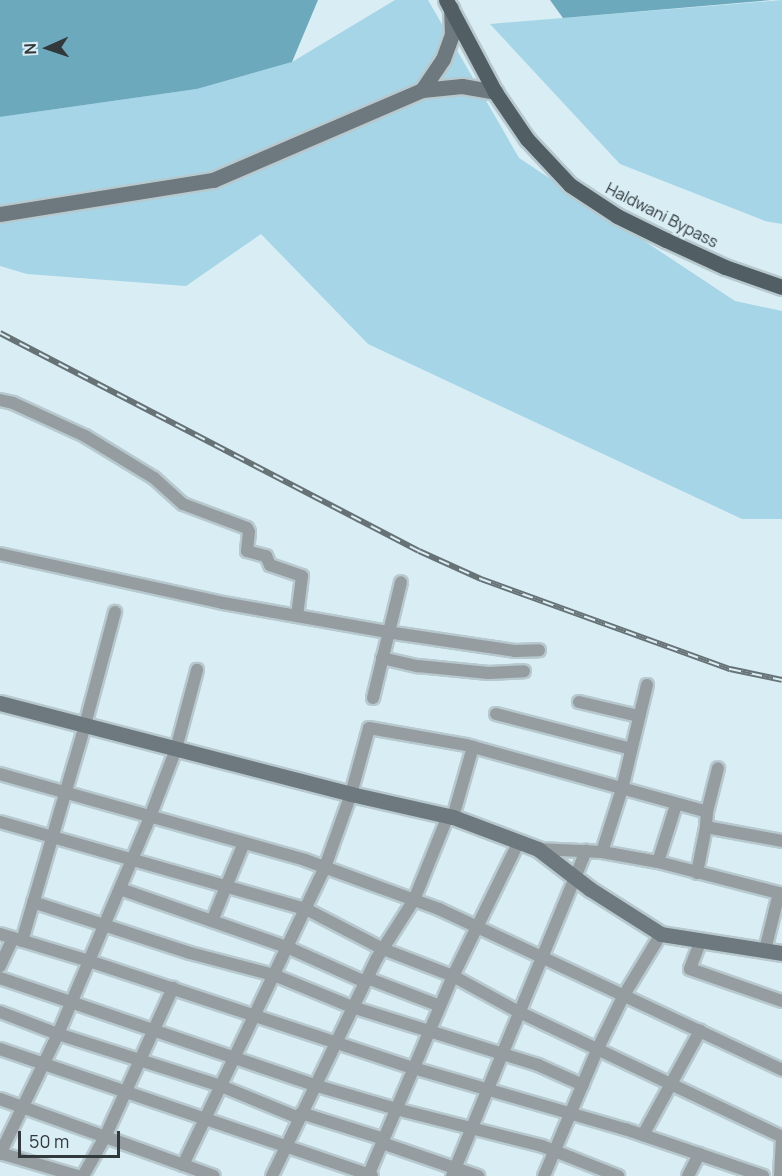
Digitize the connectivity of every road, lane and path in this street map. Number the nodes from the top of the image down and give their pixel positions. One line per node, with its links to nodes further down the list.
1 (449, 4): 2 (street); 3 (main road, Haldwani Bypass)
2 (422, 90): 3 (street); 4 (street)
3 (495, 92): 5 (main road, Haldwani Bypass)
4 (0, 214)
5 (782, 287)
6 (0, 400): 10 (street)
7 (0, 554): 10 (street)
8 (401, 582): 11 (street)
9 (115, 612): 22 (street)
10 (297, 616): 11 (street)
11 (387, 632): 12 (street); 13 (street)
12 (539, 650)
13 (382, 658): 15 (street); 17 (street)
14 (197, 670): 24 (street)
15 (524, 671)
16 (647, 685): 21 (street)
17 (373, 698)
18 (579, 702): 21 (street)
19 (0, 703): 22 (street)
20 (496, 714): 25 (street)
21 (639, 716): 25 (street)
22 (85, 725): 24 (street); 29 (street)
23 (473, 747): 28 (street); 30 (street); 33 (street)
24 (176, 749): 30 (street); 34 (street)
25 (631, 749): 28 (street)
26 (718, 768): 32 (street)
27 (0, 774): 29 (street)
28 (622, 789): 31 (street); 43 (street)
29 (65, 794): 34 (street); 37 (street)
30 (351, 794): 33 (street); 46 (street)
31 (676, 805): 32 (street); 45 (street)
32 (707, 812): 36 (street)
33 (451, 816): 38 (street); 51 (street)
34 (150, 817): 40 (street); 44 (street)
35 (0, 822): 37 (street)
36 (706, 827): 39 (street); 47 (street)
37 (52, 835): 44 (street); 52 (street)
38 (519, 841): 41 (street); 57 (street)
39 (782, 841)
40 (244, 843): 46 (street); 49 (street)
41 (538, 849): 42 (street); 48 (street)
42 (586, 851): 43 (street); 48 (street)
43 (602, 852): 45 (street)
44 (132, 859): 49 (street); 50 (street)
45 (658, 862): 47 (street)
46 (325, 867): 51 (street); 54 (street)
47 (697, 873): 53 (street)
48 (577, 879): 59 (street); 66 (street)
49 (228, 885): 54 (street); 55 (street)
50 (120, 889): 55 (street); 56 (street)
51 (414, 900): 57 (street); 63 (street)
52 (33, 902): 56 (street); 60 (street)
53 (778, 906): 64 (street)
54 (306, 909): 62 (street); 63 (street)
55 (212, 921): 62 (street)
56 (105, 924): 67 (street); 69 (street)
57 (478, 927): 66 (street); 70 (street)
58 (0, 934): 60 (street)
59 (661, 934): 61 (street); 74 (street)
60 (17, 940): 67 (street); 68 (street)
61 (701, 940): 64 (street); 76 (street)
62 (287, 947): 69 (street); 72 (street)
63 (383, 949): 70 (street); 72 (street)
64 (765, 950): 65 (street)
65 (782, 953)
66 (542, 957): 74 (street); 80 (street)
67 (90, 961): 73 (street); 75 (street)
68 (0, 966)
69 (274, 975): 78 (street); 81 (street)
70 (453, 976): 77 (street); 80 (street)
71 (0, 978): 75 (street)
72 (366, 980): 77 (street); 78 (street)
73 (172, 988): 81 (street); 82 (street)
74 (624, 995): 83 (street); 87 (street)
75 (72, 1001): 82 (street); 85 (street)
76 (782, 1001)
77 (440, 1006): 84 (street)
78 (352, 1007): 84 (street); 86 (street)
79 (0, 1012): 85 (street)
80 (519, 1012): 87 (street); 89 (street)
81 (254, 1015): 86 (street); 90 (street)
82 (152, 1029): 90 (street); 91 (street)
83 (700, 1031): 94 (street); 95 (street)
84 (428, 1032): 89 (street); 93 (street)
85 (58, 1034): 91 (street); 92 (street)
86 (334, 1042): 93 (street); 96 (street)
87 (598, 1048): 95 (street); 97 (street)
88 (0, 1049): 92 (street)
89 (502, 1054): 97 (street); 99 (street)
90 (235, 1057): 96 (street); 98 (street)
91 (139, 1058): 98 (street); 100 (street)
92 (44, 1065): 100 (street); 102 (street)
93 (413, 1068): 99 (street); 103 (street)
94 (782, 1070)
95 (673, 1084): 108 (street); 110 (street)
96 (314, 1085): 103 (street); 105 (street)
97 (583, 1085): 104 (street)
98 (221, 1086): 105 (street); 106 (street)
99 (486, 1091): 104 (street); 107 (street)
100 (124, 1092): 106 (street); 109 (street)
101 (0, 1099): 102 (street)
102 (24, 1107): 109 (street); 115 (street)
103 (396, 1109): 107 (street); 111 (street)
104 (570, 1113): 108 (street); 113 (street)
105 (300, 1116): 111 (street); 112 (street)
106 (206, 1118): 112 (street); 117 (street)
107 (472, 1128): 113 (street); 118 (street)
108 (643, 1136): 116 (street)
109 (105, 1137): 117 (street); 120 (street)
110 (782, 1137)
111 (383, 1141): 118 (street); 123 (street)
112 (286, 1145): 122 (street); 123 (street)
113 (554, 1150): 125 (street); 126 (street)
114 (782, 1150): 129 (street)
115 (0, 1154): 119 (street)
116 (699, 1154): 127 (street); 128 (street)
117 (183, 1165): 121 (street)
118 (453, 1173): 124 (street)
119 (77, 1176)
120 (83, 1176)
121 (214, 1176)
122 (272, 1176)
123 (369, 1176)
124 (478, 1176)
125 (544, 1176)
126 (618, 1176)
127 (688, 1176)
128 (763, 1176)
129 (780, 1176)

